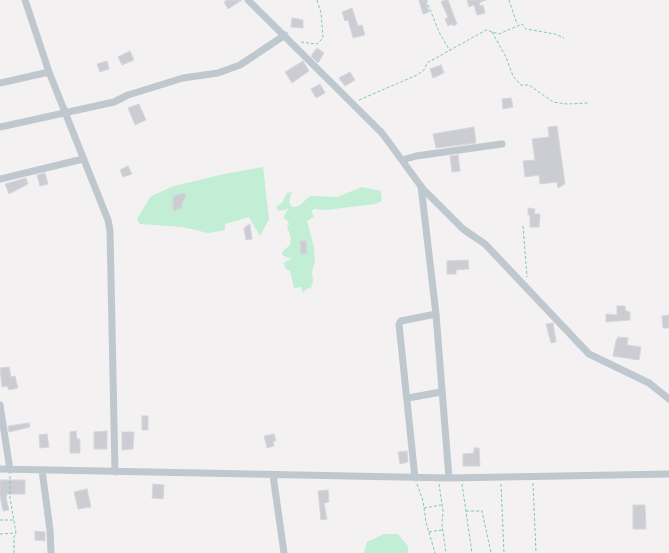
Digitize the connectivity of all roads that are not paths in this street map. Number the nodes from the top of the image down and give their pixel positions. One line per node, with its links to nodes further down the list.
1 (25, 0): 4 (street)
2 (248, 0): 3 (street)
3 (285, 35): 6 (street); 10 (street)
4 (49, 72): 5 (street); 6 (street)
5 (0, 83)
6 (65, 113): 7 (street); 9 (street)
7 (0, 126)
8 (502, 144): 10 (street)
9 (83, 159): 11 (street); 21 (street)
10 (402, 160): 12 (street)
11 (0, 179)
12 (421, 186): 13 (street); 16 (street)
13 (436, 314): 14 (street); 15 (street)
14 (441, 392): 15 (street); 25 (street)
15 (408, 398): 24 (street)
16 (669, 399)
17 (0, 405): 19 (street)
18 (0, 469): 19 (street)
19 (10, 470): 20 (street)
20 (42, 470): 21 (street); 26 (street)
21 (114, 472): 23 (street)
22 (669, 474): 25 (street)
23 (273, 475): 24 (street); 27 (street)
24 (415, 478): 25 (street)
25 (449, 478)
26 (51, 553)
27 (284, 553)

